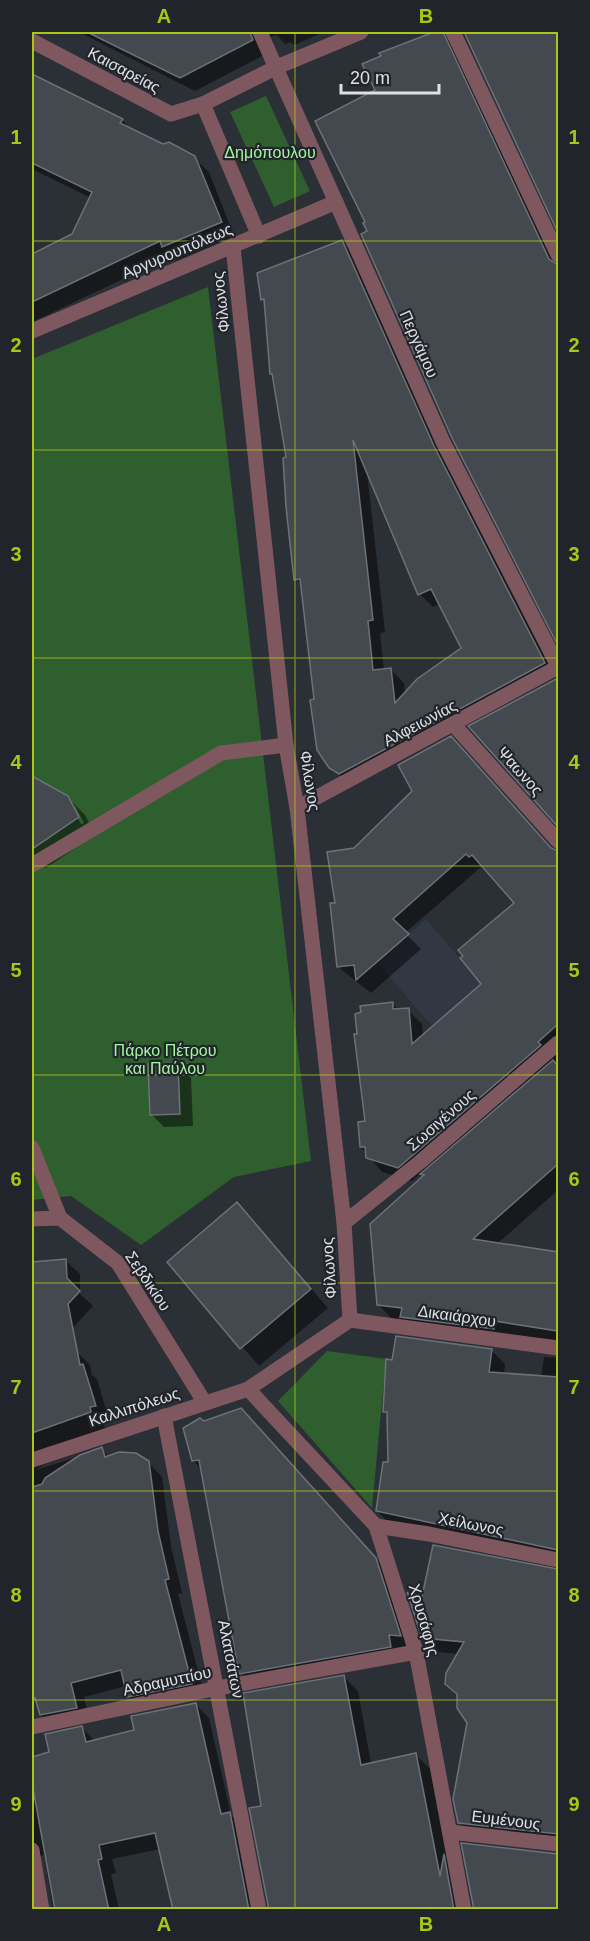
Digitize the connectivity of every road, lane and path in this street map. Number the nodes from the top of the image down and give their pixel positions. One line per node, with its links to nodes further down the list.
1 (260, 32): 5 (street, Περγάμου)
2 (361, 32): 5 (street, Καισαρείας)
3 (453, 32): 10 (street)
4 (32, 41): 6 (street, Καισαρείας)
5 (277, 67): 6 (street, Καισαρείας); 7 (street, Περγάμου)
6 (202, 104): 8 (street)
7 (336, 202): 8 (street, Αργυρουπόλεως); 12 (street, Περγάμου)
8 (260, 236): 9 (street, Αργυρουπόλεως)
9 (233, 247): 11 (street, Αργυρουπόλεως); 14 (street, Φίλωνος)
10 (558, 255)
11 (32, 331)
12 (558, 667): 13 (street, Αλφειωνίας)
13 (454, 725): 15 (street, Αλφειωνίας); 16 (street, Ψαωνος)
14 (286, 745): 15 (street, Φίλωνος); 17 (street)
15 (297, 808): 22 (street, Φίλωνος)
16 (558, 841)
17 (32, 865)
18 (558, 1043): 22 (street, Σωσιγένους)
19 (32, 1148): 20 (street)
20 (60, 1218): 21 (street); 26 (street, Σεβδικίου)
21 (32, 1219)
22 (344, 1222): 23 (street, Φίλωνος)
23 (350, 1320): 24 (street, Δικαιάρχου); 25 (street, Καλλιπόλεως)
24 (558, 1348)
25 (248, 1389): 26 (street, Καλλιπόλεως); 29 (street, Χρυσάφης)
26 (205, 1403): 27 (street, Καλλιπόλεως)
27 (164, 1416): 28 (street, Καλλιπόλεως); 32 (street, Αλατσάτων)
28 (32, 1460)
29 (376, 1526): 30 (street, Χείλωνος); 31 (street, Χρυσάφης)
30 (558, 1560)
31 (416, 1652): 32 (street, Αδραμυττίου); 34 (street, Χρυσάφης)
32 (218, 1688): 33 (street, Αδραμυττίου); 38 (street, Αλατσάτων)
33 (32, 1727)
34 (450, 1832): 35 (street, Ευμένους); 39 (street, Χρυσάφης)
35 (558, 1844)
36 (32, 1850): 37 (street)
37 (42, 1910)
38 (259, 1910)
39 (464, 1910)

